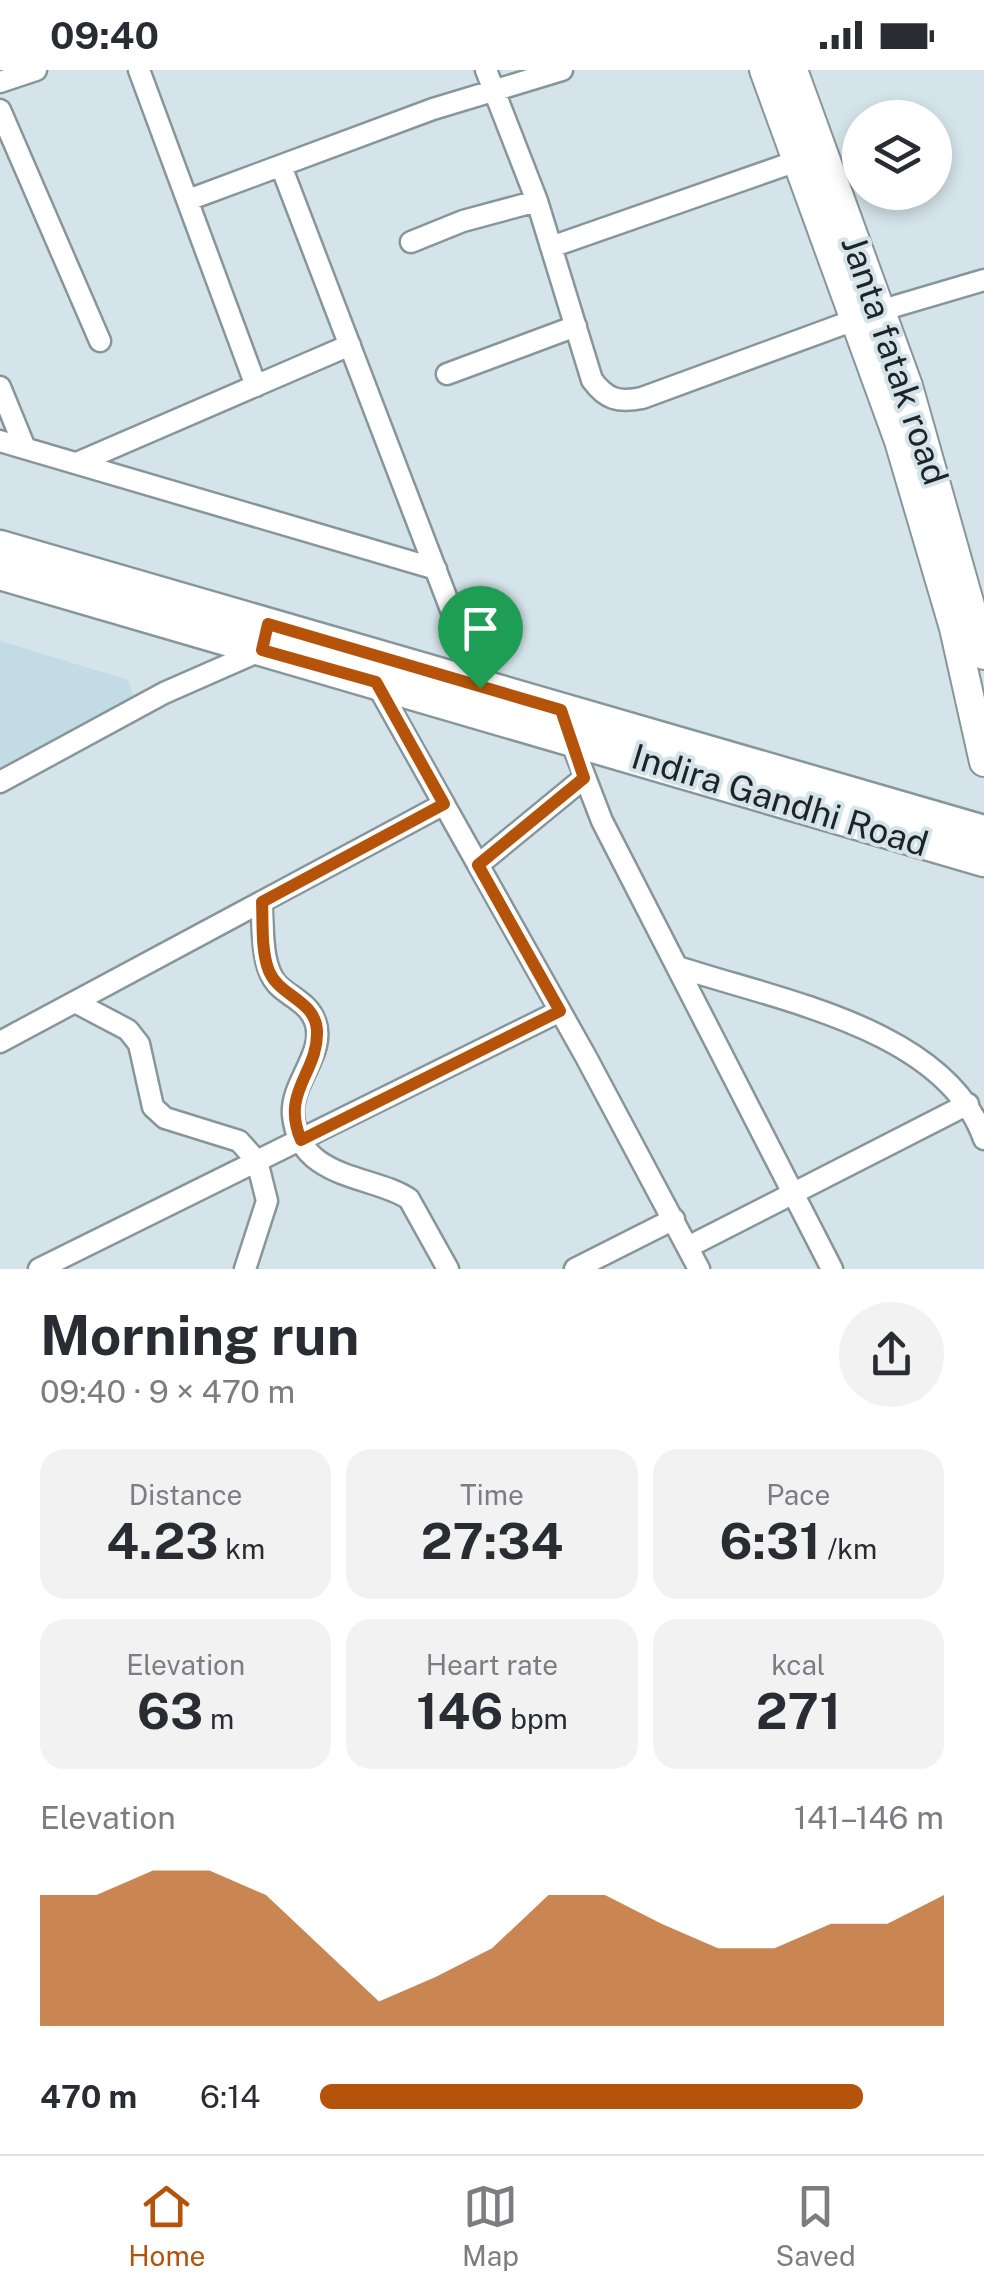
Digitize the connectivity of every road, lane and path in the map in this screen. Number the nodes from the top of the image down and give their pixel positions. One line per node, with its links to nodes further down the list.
1 (36, 70): 7 (street)
2 (139, 70): 11 (street)
3 (562, 70): 6 (street)
4 (764, 70): 9 (street)
5 (794, 70): 16 (street, Janta fatak road)
6 (490, 80): 10 (street); 12 (street)
7 (0, 82)
8 (0, 110): 18 (street)
9 (797, 160): 14 (street); 16 (street)
10 (281, 166): 11 (street); 19 (street)
11 (188, 200): 21 (street)
12 (536, 201): 13 (street); 14 (street)
13 (411, 242)
14 (551, 247): 17 (street)
15 (984, 280): 16 (street)
16 (867, 316): 17 (street); 29 (street, Janta fatak road)
17 (576, 326): 20 (street)
18 (100, 341)
19 (350, 345): 21 (street); 27 (street)
20 (447, 374)
21 (256, 386): 25 (street)
22 (0, 387): 24 (street)
23 (0, 441): 24 (street)
24 (25, 448): 25 (street)
25 (77, 463): 27 (street)
26 (0, 546): 30 (main road, Indira Gandhi Road)
27 (436, 568): 34 (street)
28 (0, 574): 30 (main road, Indira Gandhi Road)
29 (969, 613): 32 (street, Janta fatak road); 36 (street)
30 (265, 637): 31 (main road, Indira Gandhi Road); 33 (main road, Indira Gandhi Road); 38 (street)
31 (359, 652): 33 (main road); 34 (main road, Indira Gandhi Road)
32 (984, 655)
33 (376, 682): 35 (main road, Indira Gandhi Road); 39 (street)
34 (480, 688): 35 (main road, Indira Gandhi Road)
35 (566, 724): 37 (street); 40 (main road, Indira Gandhi Road); 41 (main road, Indira Gandhi Road)
36 (984, 762)
37 (584, 778): 42 (street); 44 (street)
38 (0, 782)
39 (444, 804): 42 (street); 43 (street)
40 (984, 831)
41 (984, 862)
42 (478, 865): 46 (street)
43 (262, 902): 45 (street); 50 (street)
44 (678, 966): 48 (street); 52 (street)
45 (75, 1002): 47 (street); 51 (street)
46 (560, 1011): 50 (street); 53 (street)
47 (0, 1042)
48 (968, 1104): 49 (street); 52 (street)
49 (984, 1139)
50 (301, 1140): 51 (street); 58 (street)
51 (257, 1161): 55 (street); 57 (street)
52 (795, 1194): 54 (street); 61 (street)
53 (674, 1219): 54 (street); 59 (street)
54 (688, 1247): 60 (street)
55 (71, 1260): 56 (street)
56 (39, 1269)
57 (244, 1269)
58 (448, 1269)
59 (575, 1269)
60 (699, 1269)
61 (832, 1269)

